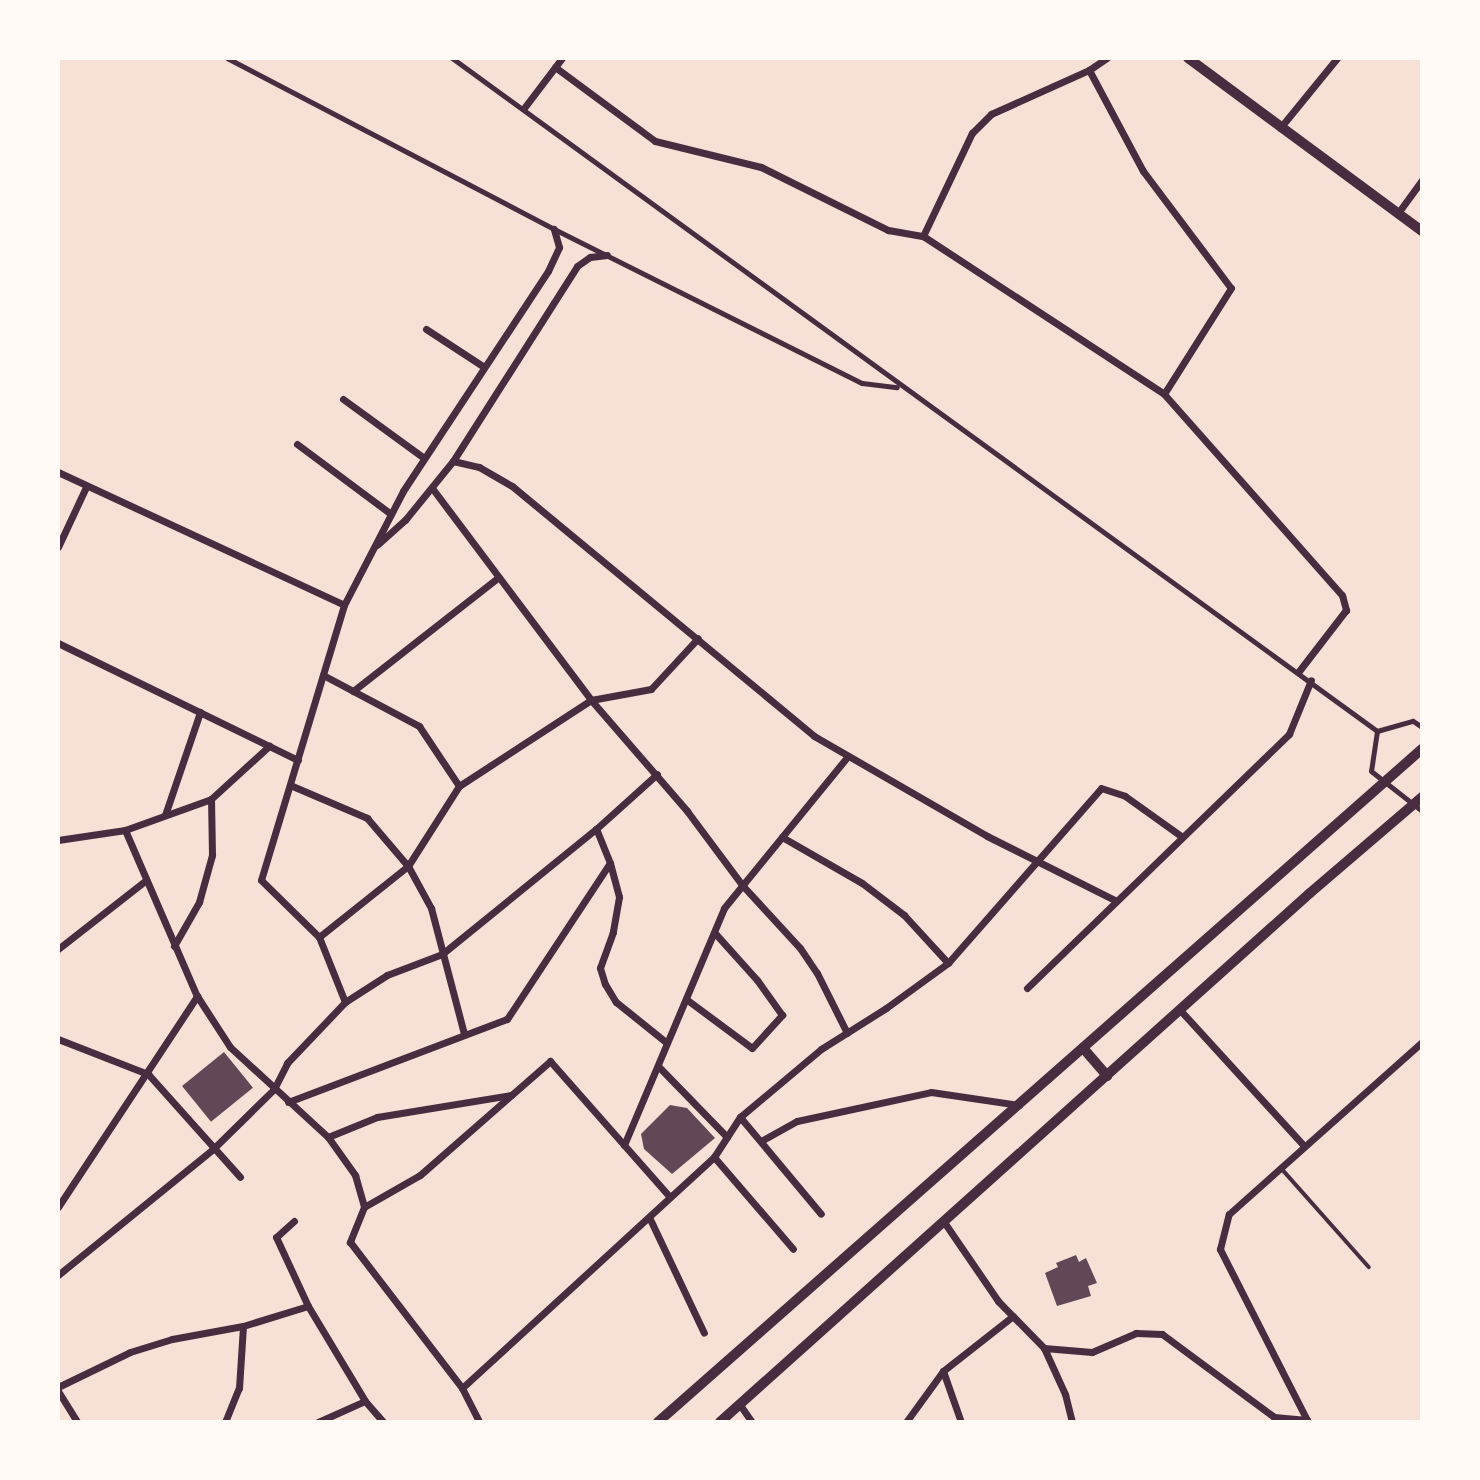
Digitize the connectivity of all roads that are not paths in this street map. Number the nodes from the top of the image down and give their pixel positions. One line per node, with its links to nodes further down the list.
1 (227, 58): 13 (street)
2 (452, 58): 9 (street)
3 (562, 58): 7 (street)
4 (1107, 58): 8 (street)
5 (1188, 58): 10 (main road)
6 (1337, 58): 10 (street)
7 (555, 66): 9 (street); 15 (street)
8 (1089, 70): 15 (street); 20 (street)
9 (524, 108): 19 (street)
10 (1280, 128): 12 (main road)
11 (1422, 180): 12 (street)
12 (1398, 213): 14 (main road)
13 (554, 229): 16 (street); 18 (street)
14 (1422, 231)
15 (923, 236): 20 (street)
16 (607, 255): 19 (street); 24 (street)
17 (426, 329): 18 (street)
18 (484, 367): 23 (street)
19 (901, 387): 35 (street)
20 (1164, 394): 35 (street)
21 (343, 399): 23 (street)
22 (297, 444): 28 (street)
23 (424, 458): 28 (street)
24 (453, 461): 27 (street); 33 (street)
25 (58, 472): 26 (street)
26 (86, 487): 29 (street); 32 (street)
27 (432, 488): 30 (street); 31 (street)
28 (391, 514): 30 (street)
29 (58, 547)
30 (373, 550): 32 (street)
31 (499, 577): 38 (street); 39 (street)
32 (344, 606): 36 (street)
33 (698, 639): 39 (street); 45 (street)
34 (58, 643): 40 (street)
35 (1298, 671): 37 (street)
36 (323, 675): 38 (street); 46 (street)
37 (1311, 680): 42 (street); 57 (street)
38 (353, 691): 50 (street)
39 (591, 700): 47 (street); 50 (street)
40 (200, 712): 43 (street); 54 (street)
41 (1422, 727): 42 (street)
42 (1377, 731): 48 (street)
43 (269, 746): 46 (street); 52 (street)
44 (1422, 749): 48 (main road)
45 (848, 756): 58 (street); 60 (street)
46 (298, 760): 49 (street)
47 (657, 775): 55 (street); 64 (street)
48 (1385, 782): 53 (street); 82 (main road)
49 (290, 785): 62 (street); 67 (street)
50 (459, 786): 62 (street)
51 (1422, 797): 76 (main road)
52 (211, 799): 54 (street); 68 (street)
53 (1422, 811)
54 (165, 816): 56 (street)
55 (596, 829): 61 (street); 70 (street)
56 (125, 830): 59 (street); 63 (street)
57 (1181, 836): 60 (street); 65 (street)
58 (782, 837): 64 (street); 71 (street)
59 (58, 840)
60 (1038, 862): 65 (street); 71 (street)
61 (610, 863): 78 (street); 81 (street)
62 (408, 866): 67 (street); 70 (street)
63 (146, 880): 68 (street); 69 (street)
64 (743, 886): 66 (street); 77 (street)
65 (1115, 900): 72 (street)
66 (714, 932): 74 (street); 74 (street)
67 (319, 937): 75 (street)
68 (174, 946): 73 (street)
69 (58, 949)
70 (442, 954): 75 (street); 78 (street)
71 (948, 963): 77 (street)
72 (1027, 988)
73 (197, 996): 84 (street); 86 (street)
74 (686, 999): 81 (street)
75 (345, 1002): 86 (street)
76 (1180, 1010): 85 (main road); 95 (street)
77 (847, 1033): 90 (street)
78 (464, 1034): 88 (street)
79 (58, 1039): 84 (street)
80 (1422, 1042): 95 (street)
81 (667, 1043): 83 (street)
82 (1083, 1048): 85 (main road); 89 (main road)
83 (658, 1066): 92 (street); 94 (street)
84 (148, 1074): 96 (street); 101 (street)
85 (1107, 1076): 106 (main road)
86 (274, 1089): 88 (street); 96 (street)
87 (512, 1094): 91 (street); 94 (street); 102 (street)
88 (288, 1102): 91 (street)
89 (1018, 1105): 93 (street); 126 (main road)
90 (740, 1117): 92 (street); 93 (street)
91 (328, 1137): 102 (street)
92 (727, 1137): 97 (street)
93 (761, 1141): 103 (street)
94 (624, 1145): 100 (street)
95 (1304, 1146): 98 (street)
96 (214, 1148): 99 (street); 109 (street)
97 (715, 1157): 100 (street); 107 (street)
98 (1281, 1167): 108 (lane); 120 (street)
99 (240, 1177)
100 (670, 1198): 104 (street)
101 (58, 1207)
102 (364, 1207): 116 (street)
103 (821, 1214)
104 (649, 1217): 113 (street); 116 (street)
105 (294, 1221): 110 (street)
106 (944, 1222): 111 (street); 119 (main road)
107 (793, 1249)
108 (1369, 1267)
109 (58, 1275)
110 (308, 1306): 112 (street); 118 (street)
111 (1013, 1316): 114 (street); 115 (street)
112 (243, 1326): 117 (street); 122 (street)
113 (704, 1333)
114 (1044, 1348): 120 (street); 131 (street)
115 (943, 1371): 129 (street); 130 (street)
116 (462, 1388): 125 (street)
117 (58, 1389): 121 (street)
118 (365, 1401): 123 (street); 124 (street)
119 (740, 1405): 127 (main road); 128 (street)
120 (1307, 1421)
121 (77, 1422)
122 (225, 1422)
123 (318, 1422)
124 (383, 1422)
125 (480, 1422)
126 (658, 1422)
127 (720, 1422)
128 (751, 1422)
129 (906, 1422)
130 (961, 1422)
131 (1072, 1422)

